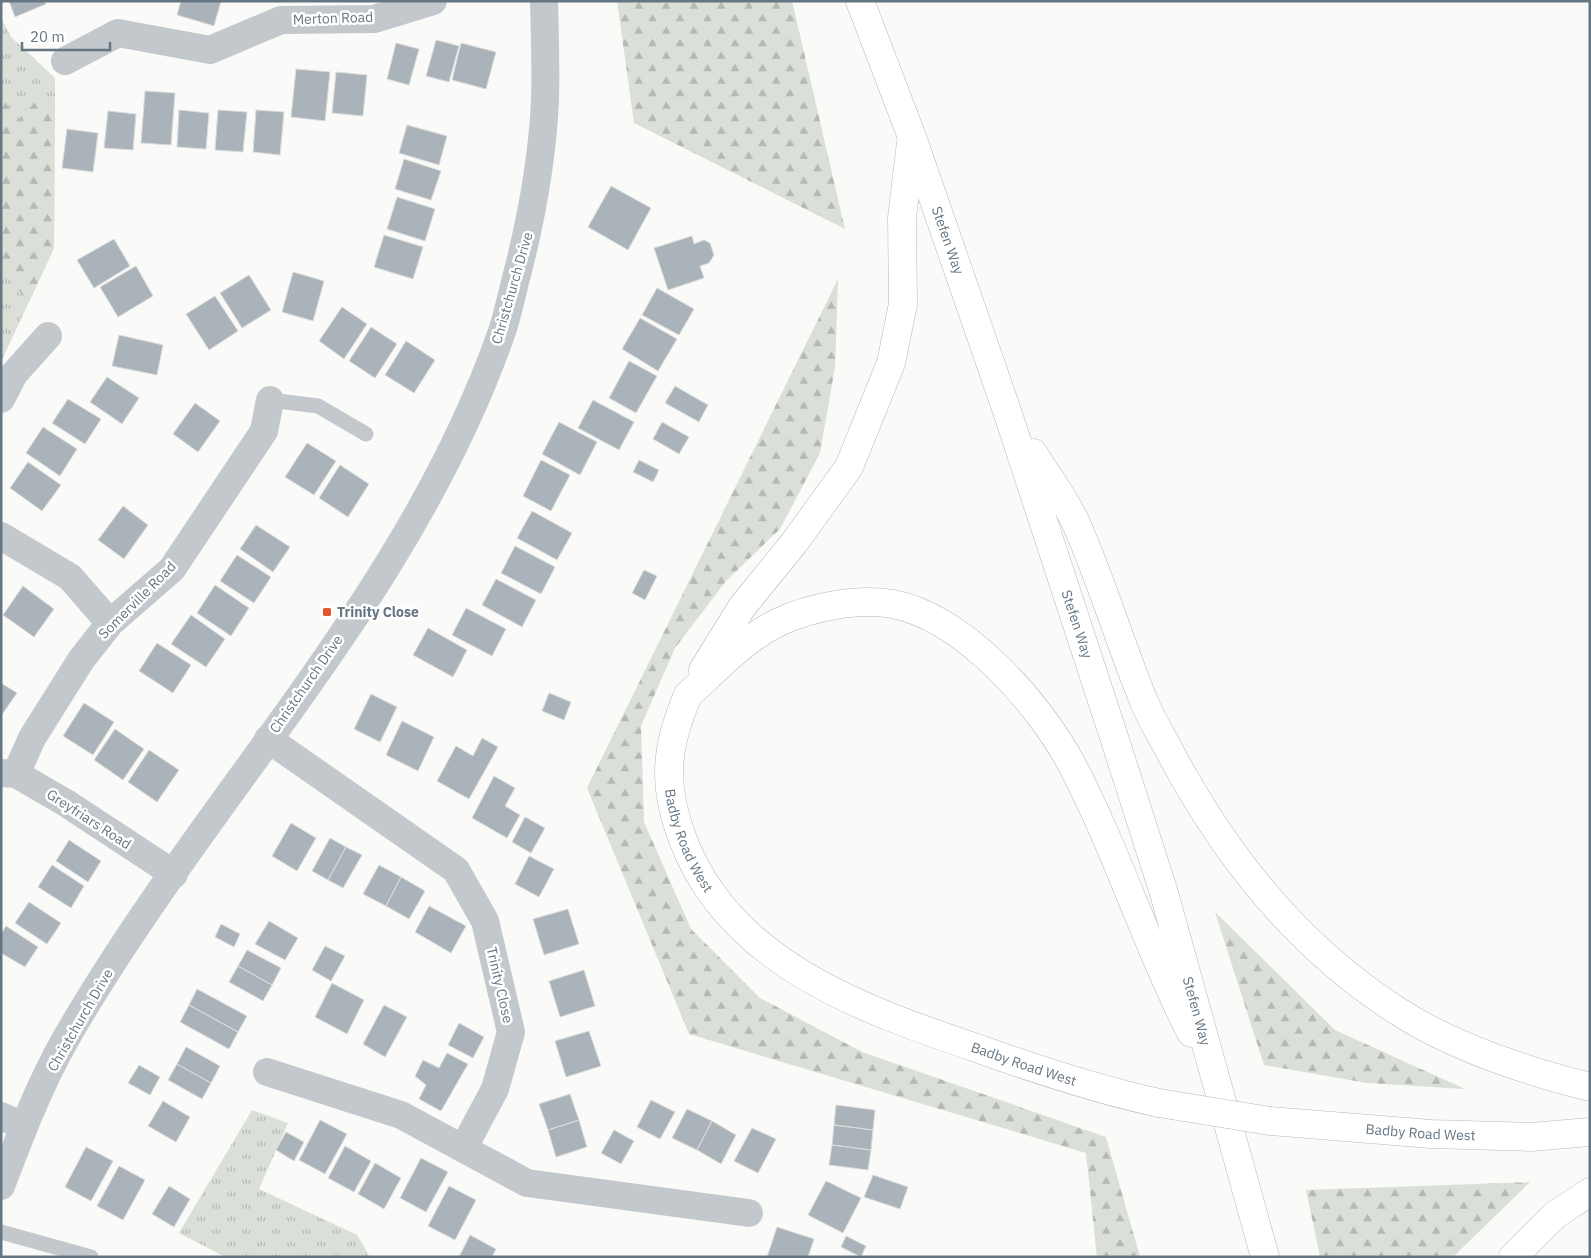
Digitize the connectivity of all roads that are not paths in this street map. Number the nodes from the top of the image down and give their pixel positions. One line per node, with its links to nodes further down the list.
1 (433, 1): 4 (street, Merton Road)
2 (544, 1): 15 (street, Christchurch Drive)
3 (860, 1): 6 (main road, Stefen Way)
4 (292, 10): 5 (street, Merton Road)
5 (65, 60)
6 (912, 137): 10 (main road, Stefen Way); 14 (main road, Badby Road West)
7 (48, 336): 8 (street)
8 (1, 399)
9 (270, 400): 11 (lane); 13 (street, Somerville Road)
10 (1008, 414): 19 (main road, Stefen Way); 20 (main road)
11 (366, 434)
12 (1, 536): 13 (street)
13 (110, 622): 16 (street, Somerville Road)
14 (688, 695): 19 (main road); 22 (main road, Badby Road West, bridge)
15 (268, 739): 17 (street, Christchurch Drive); 23 (street, Trinity Close)
16 (9, 774): 17 (street, Greyfriars Road)
17 (174, 874): 21 (street, Christchurch Drive)
18 (267, 1072): 23 (street)
19 (1218, 1082): 29 (main road, Stefen Way)
20 (1590, 1087)
21 (12, 1121): 24 (street, Christchurch Drive)
22 (1590, 1132)
23 (464, 1147): 26 (street)
24 (1, 1186)
25 (1590, 1192): 30 (main road)
26 (748, 1213)
27 (1, 1232): 28 (lane)
28 (91, 1257)
29 (1265, 1257)
30 (1513, 1257)

